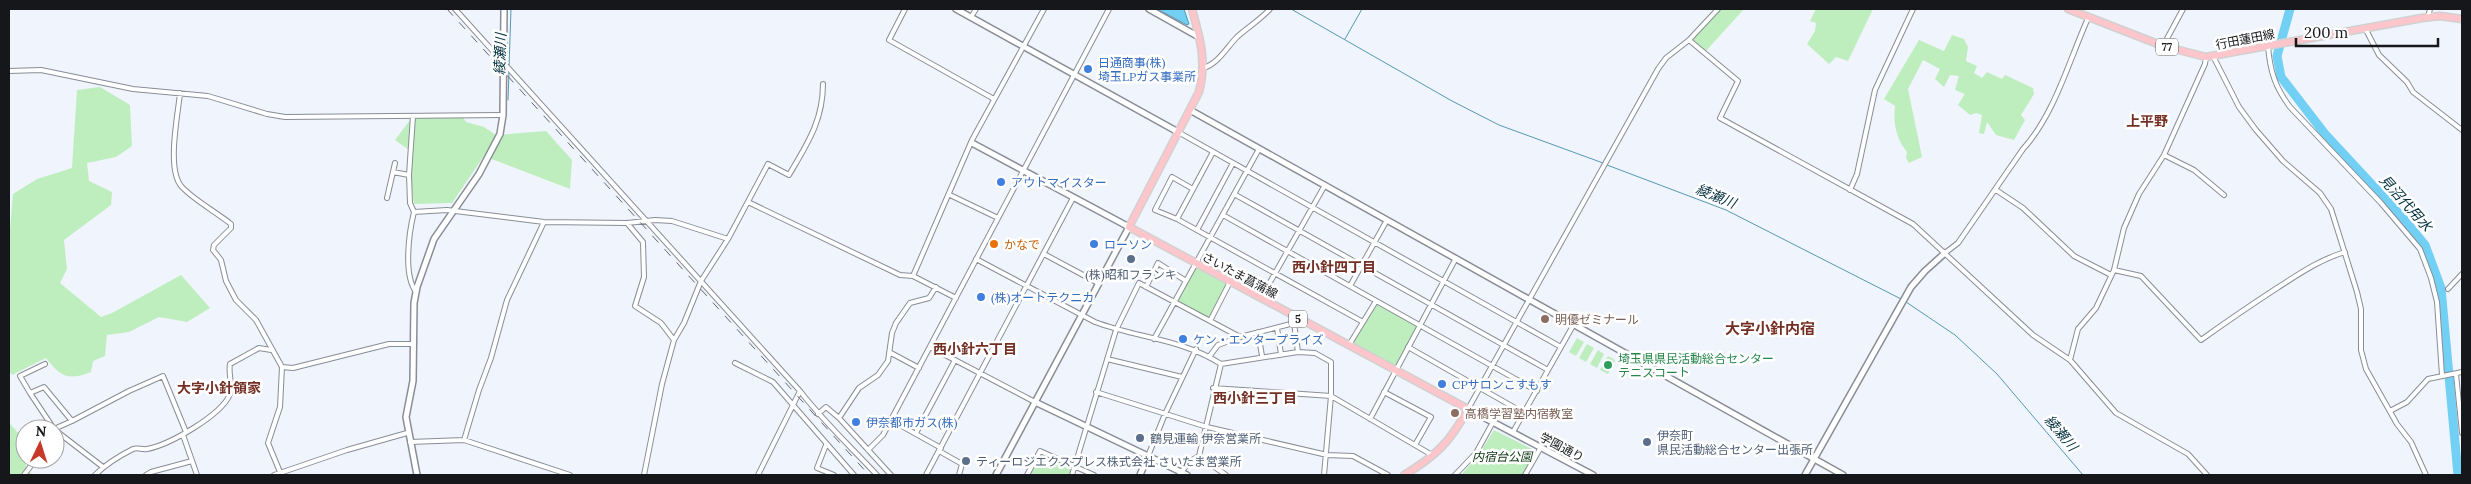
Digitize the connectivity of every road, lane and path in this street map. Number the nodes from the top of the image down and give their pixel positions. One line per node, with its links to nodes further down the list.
1 (455, 9): 27 (street)
2 (504, 9): 27 (street)
3 (905, 9): 33 (street)
4 (956, 9): 17 (street)
5 (976, 9): 17 (street)
6 (1044, 9): 25 (street)
7 (1109, 9): 30 (street)
8 (1149, 9): 21 (street)
9 (1192, 9): 21 (main road)
10 (1270, 9): 28 (street)
11 (1718, 9): 22 (street)
12 (1913, 9): 51 (street)
13 (2068, 9): 16 (main road, 行田蓮田線 / 77)
14 (2183, 9): 23 (street)
15 (2430, 9): 18 (street)
16 (2088, 16): 23 (main road, 行田蓮田線 / 77); 52 (street)
17 (971, 17): 25 (street)
18 (2428, 17): 19 (main road, 行田蓮田線 / 77); 20 (main road, 行田蓮田線 / 77)
19 (2462, 20)
20 (2365, 28): 24 (main road, 行田蓮田線 / 77); 37 (street)
21 (1200, 37): 28 (main road)
22 (1689, 40): 51 (street); 101 (street)
23 (2163, 46): 26 (main road, 行田蓮田線 / 77)
24 (2270, 46): 26 (main road, 行田蓮田線 / 77); 146 (street)
25 (1023, 47): 30 (street); 33 (street)
26 (2209, 56): 42 (street); 76 (street)
27 (504, 65): 35 (street); 66 (street)
28 (1203, 68): 34 (main road)
29 (9, 70): 32 (street)
30 (1074, 75): 38 (street); 45 (street)
31 (823, 84): 58 (street)
32 (180, 93): 36 (street); 126 (street)
33 (994, 99): 39 (street)
34 (1190, 110): 38 (main road); 40 (street)
35 (504, 115): 36 (street); 60 (street)
36 (413, 116): 48 (street)
37 (2462, 130)
38 (1178, 132): 41 (street); 69 (main road)
39 (972, 144): 45 (street); 54 (street)
40 (1259, 148): 46 (street); 49 (street)
41 (1213, 152): 44 (street); 50 (street)
42 (2164, 155): 55 (street); 83 (street)
43 (395, 163): 47 (street)
44 (1233, 163): 46 (street); 70 (street)
45 (1023, 171): 57 (street); 63 (street)
46 (1247, 171): 53 (street); 59 (street)
47 (393, 172): 48 (street); 56 (street)
48 (409, 175): 61 (street)
49 (1325, 185): 59 (street); 65 (street)
50 (1193, 189): 64 (street); 64 (street)
51 (1850, 190): 77 (street)
52 (1996, 190): 77 (street); 86 (street)
53 (1234, 194): 62 (street); 71 (street)
54 (950, 195): 63 (street); 87 (street)
55 (2224, 195)
56 (387, 198)
57 (1074, 198): 69 (street); 78 (street)
58 (748, 202): 73 (street); 87 (street)
59 (1312, 208): 71 (street); 74 (street)
60 (453, 211): 61 (street); 67 (street); 98 (street)
61 (414, 212): 98 (street)
62 (1223, 215): 72 (street); 75 (street)
63 (998, 218): 80 (street)
64 (1177, 219): 70 (street)
65 (1387, 220): 74 (street); 79 (street)
66 (646, 221): 68 (street); 73 (street); 88 (street)
67 (544, 222): 68 (street); 178 (street)
68 (627, 224): 118 (street)
69 (1129, 227): 81 (main road, さいたま菖蒲線 / 5); 92 (street)
70 (1197, 230): 72 (street)
71 (1300, 230): 75 (street); 82 (street)
72 (1210, 237): 81 (street); 84 (street)
73 (728, 239): 88 (street)
74 (1374, 243): 82 (street); 90 (street)
75 (1288, 251): 84 (street); 94 (street)
76 (2345, 252): 83 (street); 159 (street)
77 (1945, 253): 134 (street); 189 (street)
78 (1044, 254): 92 (street); 93 (street)
79 (1456, 258): 90 (street); 101 (street)
80 (976, 259): 93 (street); 99 (street)
81 (1196, 264): 89 (street); 91 (main road, さいたま菖蒲線 / 5)
82 (1362, 265): 94 (street); 104 (street)
83 (2114, 270): 86 (street)
84 (1275, 273): 100 (street); 108 (street)
85 (2462, 274): 97 (street)
86 (2111, 275): 134 (street)
87 (912, 276): 96 (street)
88 (701, 281): 118 (street); 150 (street)
89 (1186, 281): 95 (street); 103 (street)
90 (1444, 281): 104 (street); 110 (street)
91 (1230, 282): 100 (main road, さいたま菖蒲線 / 5); 106 (street)
92 (1098, 283): 105 (street)
93 (1027, 286): 105 (street); 144 (street)
94 (1350, 286): 102 (street)
95 (1146, 287): 103 (street); 114 (street)
96 (936, 288): 99 (street); 128 (street)
97 (2448, 289)
98 (416, 292): 119 (street)
99 (956, 298): 122 (street)
100 (1261, 298): 107 (main road, さいたま菖蒲線 / 5)
101 (1530, 300): 110 (street); 111 (street)
102 (1376, 301): 108 (street); 112 (street)
103 (1174, 302): 106 (street); 117 (street)
104 (1431, 304): 112 (street); 121 (street)
105 (1081, 315): 114 (street); 156 (street)
106 (1210, 321): 116 (street)
107 (1302, 321): 109 (street); 120 (main road, さいたま菖蒲線 / 5)
108 (1363, 322): 120 (street)
109 (1294, 323): 113 (street); 127 (street)
110 (1517, 323): 121 (street); 124 (street)
111 (1574, 324): 124 (street); 189 (street)
112 (1420, 325): 123 (street); 138 (street)
113 (1277, 328): 115 (street); 129 (street)
114 (1116, 330): 117 (street); 132 (street)
115 (1258, 332): 116 (street); 130 (street)
116 (1240, 337): 131 (street)
117 (1154, 339): 125 (street)
118 (674, 340): 203 (street)
119 (414, 344): 139 (street); 174 (street)
120 (1349, 345): 141 (main road, さいたま菖蒲線 / 5)
121 (1504, 345): 138 (street); 142 (street)
122 (930, 347): 133 (street); 140 (street)
123 (1408, 347): 141 (street); 149 (street)
124 (1561, 347): 142 (street)
125 (1196, 349): 131 (street); 147 (street)
126 (271, 350): 139 (street); 173 (street)
127 (1298, 352): 129 (street); 155 (street)
128 (890, 353): 140 (street); 163 (street)
129 (1281, 354): 130 (street)
130 (1262, 356): 137 (street)
131 (1209, 357): 137 (street)
132 (1107, 358): 147 (street); 152 (street)
133 (955, 360): 144 (street); 175 (street)
134 (2070, 360): 227 (street)
135 (735, 363): 157 (street)
136 (45, 364): 154 (street)
137 (1221, 364): 148 (street)
138 (1492, 366): 149 (street); 151 (street)
139 (282, 367): 194 (street)
140 (918, 368): 166 (street)
141 (1395, 370): 153 (street); 158 (main road, さいたま菖蒲線 / 5)
142 (1548, 370): 151 (street)
143 (2462, 372): 145 (street)
144 (980, 373): 156 (street); 184 (street)
145 (2454, 374): 146 (street); 176 (street)
146 (2444, 375): 159 (street)
147 (1182, 377): 162 (street)
148 (1213, 388): 155 (street); 171 (street)
149 (1480, 388): 158 (street); 160 (street)
150 (800, 391): 157 (street); 161 (street)
151 (1536, 391): 160 (street)
152 (1096, 392): 162 (street); 170 (street)
153 (1384, 392): 165 (street); 181 (street)
154 (30, 393): 164 (street); 167 (street)
155 (1331, 396): 165 (street); 185 (street)
156 (1035, 402): 170 (street); 212 (street)
157 (792, 405): 180 (street); 204 (street)
158 (1468, 409): 168 (street, 学園通り); 188 (main road)
159 (2390, 411): 228 (street)
160 (1524, 413): 172 (street)
161 (818, 414): 163 (street); 208 (street)
162 (1165, 414): 171 (street); 186 (street)
163 (839, 418): 183 (street)
164 (47, 419)
165 (1370, 419): 181 (street)
166 (892, 420): 175 (street); 183 (street)
167 (72, 421): 169 (street); 173 (street)
168 (1493, 422): 172 (street, 学園通り); 222 (street)
169 (65, 424)
170 (1086, 426): 186 (street); 191 (street)
171 (1207, 427): 185 (street); 187 (street)
172 (1513, 432): 182 (street, 学園通り)
173 (184, 433): 190 (street); 192 (street)
174 (407, 433): 179 (street); 194 (street)
175 (916, 433): 184 (street)
176 (2462, 433)
177 (65, 438): 192 (street)
178 (464, 440): 179 (street); 202 (street)
179 (410, 442): 201 (street)
180 (826, 445): 193 (street); 205 (street)
181 (1415, 445): 188 (street)
182 (1541, 448): 223 (street); 224 (street, 学園通り)
183 (868, 450): 209 (street)
184 (940, 450): 210 (street); 211 (street)
185 (1327, 455): 219 (street); 220 (street)
186 (1148, 456): 196 (street); 216 (street)
187 (1199, 456): 196 (street); 218 (street)
188 (1434, 456): 195 (main road)
189 (1814, 459): 225 (street); 226 (street)
190 (192, 461): 198 (street); 199 (street)
191 (1074, 466): 213 (street); 214 (street); 215 (street)
192 (103, 467): 197 (street)
193 (848, 468): 206 (street); 207 (street)
194 (280, 472): 200 (street)
195 (1416, 472): 221 (main road)
196 (1180, 474): 217 (street)
197 (95, 475)
198 (146, 475)
199 (197, 475)
200 (274, 475)
201 (416, 475)
202 (570, 475)
203 (644, 475)
204 (758, 475)
205 (834, 475)
206 (845, 475)
207 (854, 475)
208 (877, 475)
209 (891, 475)
210 (926, 475)
211 (959, 475)
212 (996, 475)
213 (1027, 475)
214 (1072, 475)
215 (1094, 475)
216 (1140, 475)
217 (1187, 475)
218 (1226, 475)
219 (1324, 475)
220 (1388, 475)
221 (1404, 475)
222 (1455, 475)
223 (1525, 475)
224 (1593, 475)
225 (1805, 475)
226 (1843, 475)
227 (2206, 475)
228 (2426, 475)

